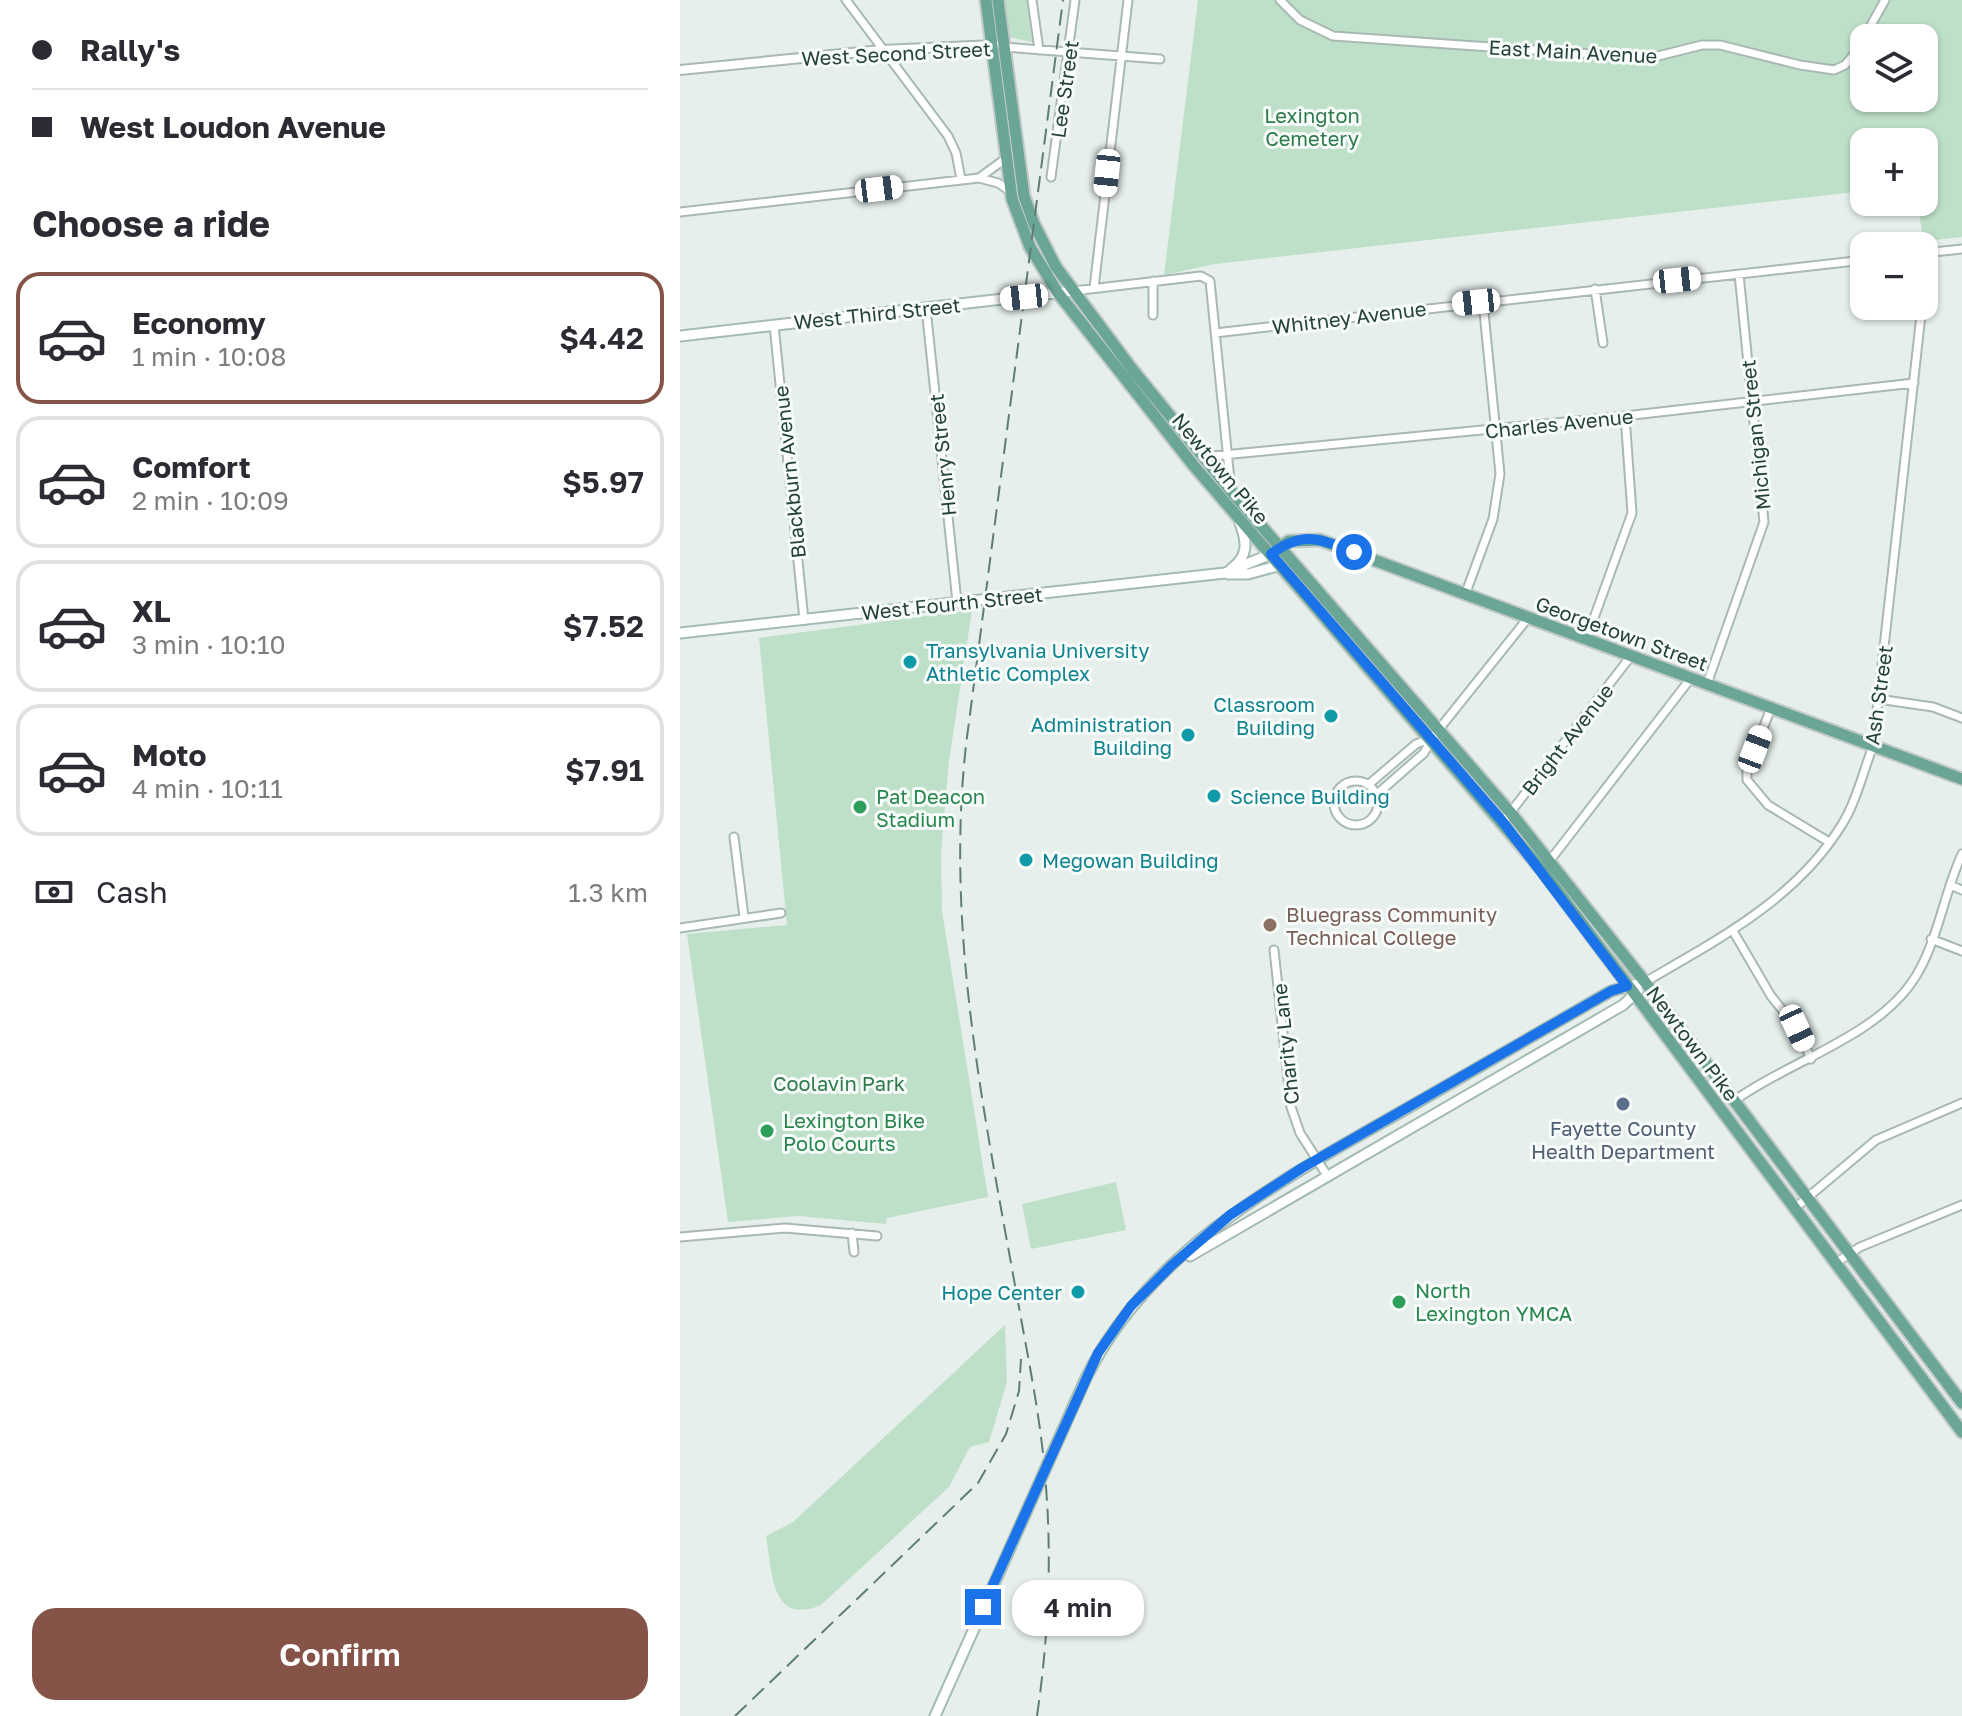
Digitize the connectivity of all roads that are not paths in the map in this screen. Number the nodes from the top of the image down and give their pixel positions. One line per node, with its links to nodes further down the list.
1 (846, 0): 10 (street)
2 (986, 0): 9 (main road, Newtown Pike)
3 (998, 0): 9 (main road, Newtown Pike)
4 (1032, 0): 11 (street)
5 (1075, 0): 12 (street, Lee Street)
6 (1128, 0): 13 (street)
7 (1280, 0): 8 (street, East Main Avenue)
8 (1885, 0)
9 (997, 46): 10 (street, West Second Street); 11 (street, West Second Street); 16 (main road, Newtown Pike); 29 (main road, Newtown Pike)
10 (882, 50): 15 (street, West Second Street); 19 (street)
11 (1039, 50): 12 (street, West Second Street)
12 (1070, 52): 13 (street, West Second Street); 17 (street, Lee Street)
13 (1120, 58): 14 (street, West Second Street); 27 (street)
14 (1160, 59)
15 (680, 70)
16 (1005, 159): 18 (street); 20 (main road, Newtown Pike)
17 (1051, 177)
18 (979, 178): 19 (street); 20 (street)
19 (961, 179): 21 (street)
20 (1010, 191): 30 (main road, Newtown Pike)
21 (680, 212)
22 (1962, 249): 23 (street)
23 (1938, 252)
24 (1850, 262): 25 (street, Whitney Avenue)
25 (1739, 274): 28 (street, Whitney Avenue); 40 (street, Michigan Street)
26 (1153, 281): 27 (street); 33 (street); 36 (street)
27 (1094, 288): 29 (street)
28 (1595, 289): 31 (street, Whitney Avenue); 38 (street)
29 (1073, 291): 30 (main road, West Third Street); 44 (main road, Newtown Pike)
30 (1058, 293): 32 (main road, West Third Street); 46 (main road, Newtown Pike)
31 (1483, 302): 36 (street, Whitney Avenue); 42 (street)
32 (926, 308): 35 (main road, West Third Street); 51 (street, Henry Street)
33 (1153, 315)
34 (1921, 320): 39 (street, Ash Street)
35 (774, 325): 37 (main road, West Third Street); 53 (street, Blackburn Avenue)
36 (1215, 333): 43 (street)
37 (680, 336)
38 (1603, 343)
39 (1914, 383): 40 (street, Charles Avenue); 59 (street, Ash Street)
40 (1752, 401): 41 (street, Charles Avenue); 58 (street, Michigan Street)
41 (1625, 416): 42 (street, Charles Avenue); 55 (street)
42 (1496, 429): 43 (street, Charles Avenue); 50 (street)
43 (1227, 455): 44 (street, Charles Avenue); 45 (street)
44 (1203, 457): 45 (main road, Newtown Pike)
45 (1231, 491): 47 (main road, Newtown Pike)
46 (1236, 514): 47 (main road, Newtown Pike); 49 (main road)
47 (1276, 551): 48 (main road, Newtown Pike); 49 (main road, West Fourth Street); 50 (main road, Georgetown Street); 62 (main road, Newtown Pike)
48 (1281, 565): 49 (main road, West Fourth Street); 62 (main road, Newtown Pike)
49 (1225, 573): 51 (main road, West Fourth Street)
50 (1465, 595): 52 (main road, Georgetown Street)
51 (957, 602): 53 (main road, West Fourth Street)
52 (1528, 618): 55 (main road, Georgetown Street); 62 (street)
53 (804, 620): 54 (main road, West Fourth Street)
54 (680, 633)
55 (1586, 640): 56 (main road, Georgetown Street)
56 (1631, 656): 57 (main road, Georgetown Street); 67 (street, Bright Avenue)
57 (1691, 678): 58 (main road, Georgetown Street); 71 (street)
58 (1707, 684): 60 (main road, Georgetown Street)
59 (1878, 699): 61 (street); 63 (street, Ash Street)
60 (1771, 708): 63 (main road, Georgetown Street); 69 (street)
61 (1962, 718)
62 (1436, 734): 65 (street); 66 (street); 67 (main road, Newtown Pike)
63 (1873, 746): 64 (main road, Georgetown Street); 69 (street, Ash Street)
64 (1962, 779)
65 (1368, 785): 66 (street); 66 (street)
66 (1376, 795)
67 (1506, 817): 71 (main road, Newtown Pike)
68 (734, 837): 75 (street)
69 (1829, 842): 77 (street, Ash Street)
70 (1962, 854): 72 (street)
71 (1546, 866): 81 (main road, Newtown Pike); 82 (main road, Newtown Pike)
72 (1950, 885): 73 (street); 78 (street)
73 (1962, 890)
74 (781, 913): 75 (street)
75 (744, 917): 76 (street)
76 (680, 928)
77 (1733, 931): 81 (street, Ash Street); 83 (street)
78 (1931, 939): 80 (street); 83 (street)
79 (1274, 950): 86 (street, Charity Lane)
80 (1962, 951)
81 (1645, 982): 82 (main road); 84 (main road, Newtown Pike)
82 (1630, 991): 86 (main road); 87 (main road); 90 (main road, Newtown Pike)
83 (1811, 1059): 84 (street)
84 (1733, 1101): 88 (main road, Newtown Pike)
85 (1962, 1103): 88 (street)
86 (1318, 1160): 87 (street, Charity Lane); 97 (main road)
87 (1328, 1177): 97 (main road)
88 (1808, 1197): 90 (street); 95 (main road, Newtown Pike)
89 (1962, 1205): 95 (street)
90 (1795, 1208): 96 (main road, Newtown Pike)
91 (852, 1233): 92 (street); 93 (street); 94 (street)
92 (877, 1236)
93 (680, 1237)
94 (854, 1252)
95 (1850, 1252): 96 (street); 98 (main road, Newtown Pike)
96 (1837, 1262): 99 (main road, Newtown Pike)
97 (1172, 1265): 100 (main road)
98 (1962, 1403)
99 (1962, 1432)
100 (935, 1716)

